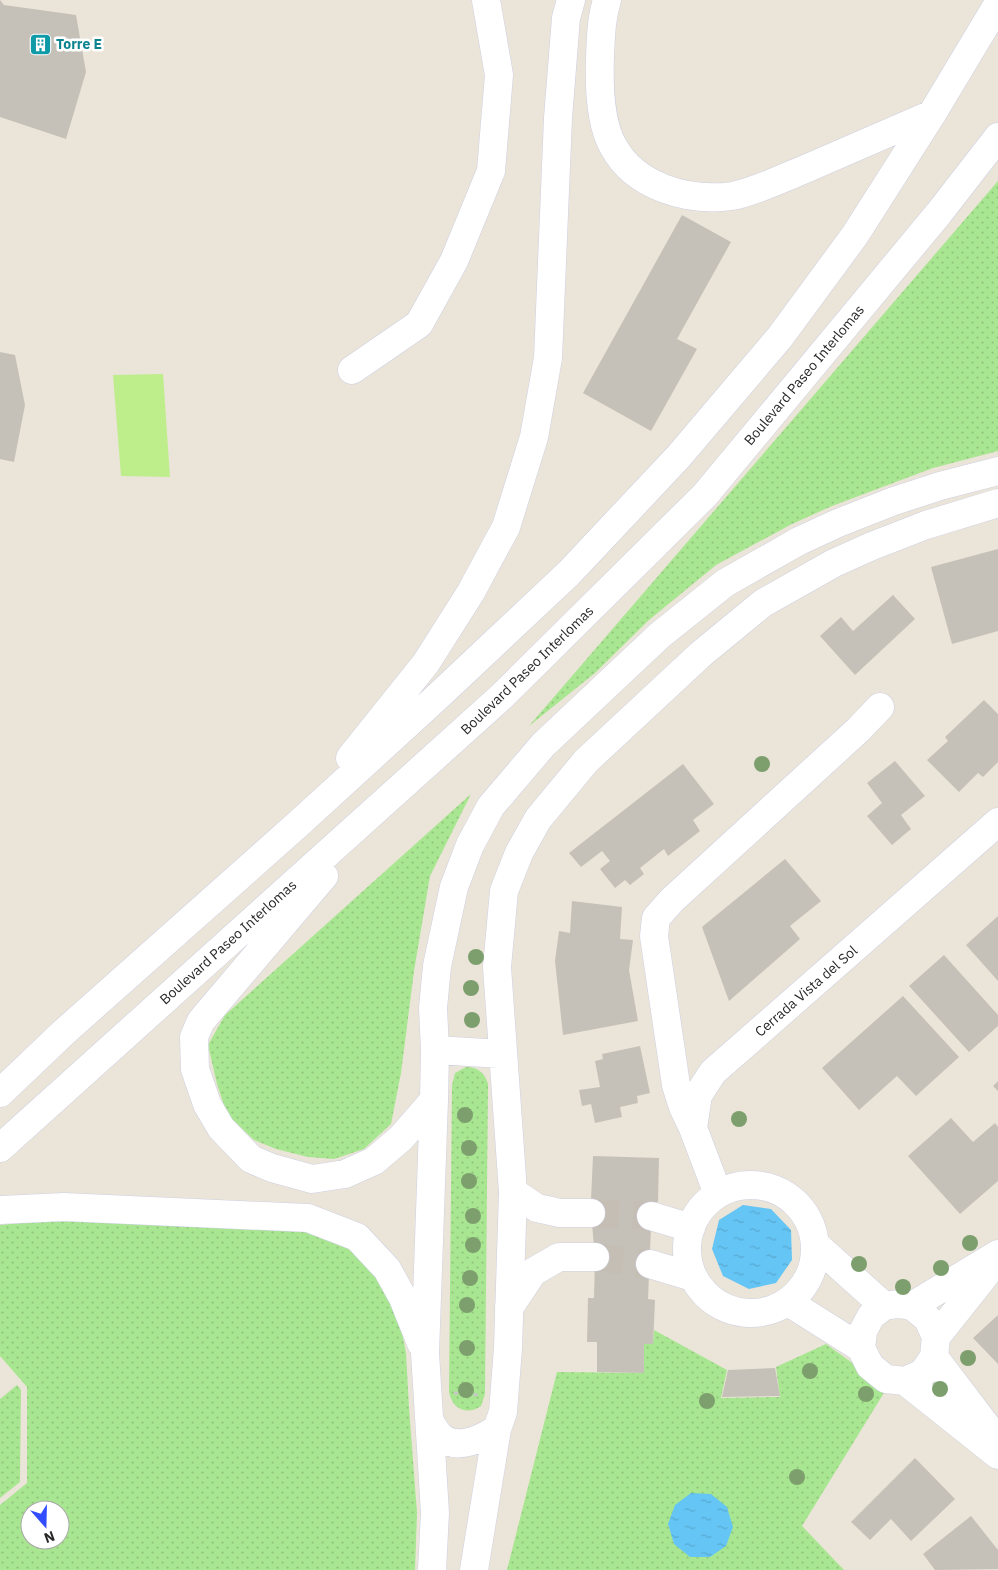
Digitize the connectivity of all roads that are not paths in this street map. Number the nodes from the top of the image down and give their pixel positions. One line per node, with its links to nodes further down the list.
1 (486, 0): 7 (main road)
2 (571, 0): 13 (main road)
3 (607, 0): 5 (main road)
4 (998, 4): 5 (main road)
5 (932, 114): 13 (main road)
6 (998, 137): 11 (main road, Boulevard Paseo Interlomas)
7 (352, 370)
8 (998, 471): 14 (main road)
9 (998, 503): 15 (main road)
10 (880, 707): 18 (main road)
11 (402, 786): 17 (main road); 19 (main road, Boulevard Paseo Interlomas)
12 (998, 822): 18 (main road, Cerrada Vista del Sol)
13 (298, 825): 16 (main road)
14 (435, 1050): 15 (main road); 17 (main road)
15 (503, 1054): 20 (main road)
16 (0, 1093)
17 (434, 1100): 38 (main road)
18 (693, 1128): 21 (main road, Cerrada Vista del Sol)
19 (0, 1148)
20 (513, 1192): 23 (main road); 35 (main road)
21 (718, 1194): 25 (main road); 26 (main road)
22 (0, 1210): 38 (main road)
23 (591, 1213)
24 (651, 1216): 25 (main road)
25 (691, 1228): 31 (main road)
26 (816, 1245): 32 (main road); 33 (main road)
27 (998, 1254): 34 (main road)
28 (595, 1257): 35 (main road)
29 (998, 1259): 36 (main road)
30 (650, 1264): 31 (main road)
31 (693, 1276): 32 (main road)
32 (788, 1302): 37 (main road)
33 (884, 1306): 34 (main road); 37 (main road)
34 (912, 1306): 36 (main road)
35 (510, 1308): 41 (main road)
36 (935, 1347): 39 (main road); 42 (main road)
37 (862, 1348): 39 (main road)
38 (425, 1353): 40 (main road)
39 (905, 1381): 43 (main road)
40 (430, 1422): 41 (main road); 44 (main road)
41 (497, 1429): 45 (main road)
42 (998, 1441)
43 (998, 1455)
44 (432, 1570)
45 (474, 1570)

